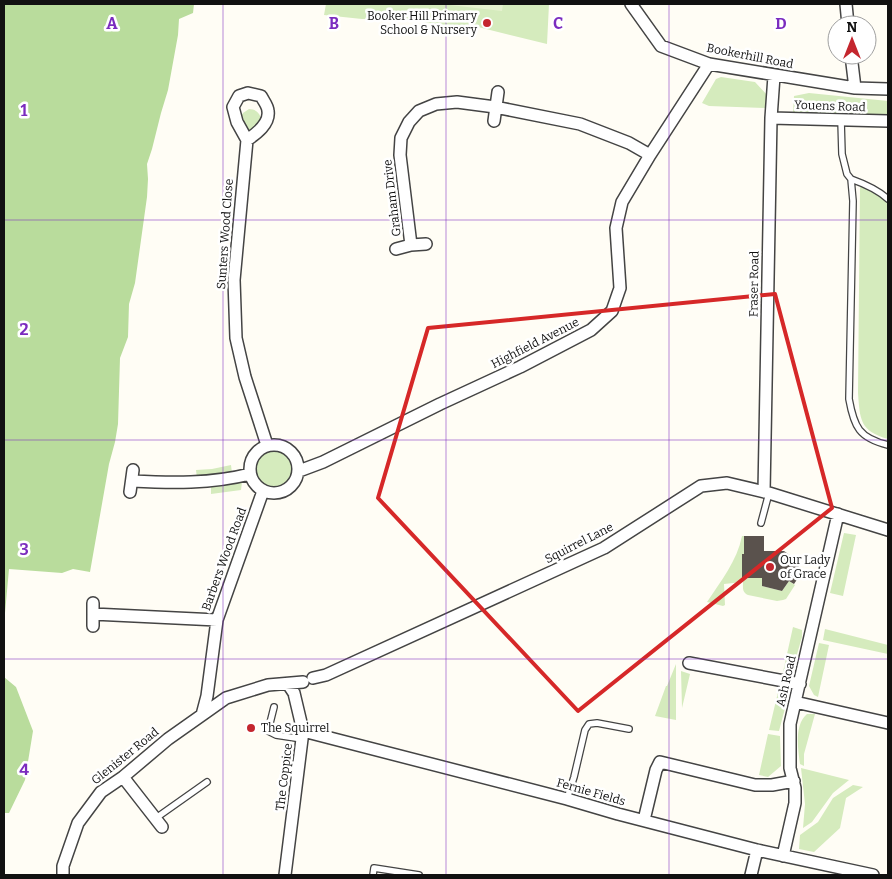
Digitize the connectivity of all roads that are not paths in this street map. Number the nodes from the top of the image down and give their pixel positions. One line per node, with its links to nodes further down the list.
1 (631, 4): 2 (street, Bookerhill Road)
2 (709, 64): 4 (street, Bookerhill Road); 14 (street, Highfield Avenue)
3 (852, 65): 5 (street)
4 (774, 76): 5 (street, Bookerhill Road); 9 (street, Fraser Road)
5 (855, 88): 6 (street, Bookerhill Road)
6 (888, 89)
7 (498, 92): 8 (street)
8 (496, 107): 11 (street); 14 (street, Graham Drive); 18 (street, Graham Drive)
9 (771, 118): 10 (street, Youens Road); 26 (street, Fraser Road)
10 (841, 120): 12 (street, Youens Road); 15 (lane)
11 (494, 121)
12 (888, 121)
13 (247, 140): 20 (street, Sunters Wood Close)
14 (650, 155): 22 (street, Highfield Avenue)
15 (851, 179): 16 (lane); 21 (lane)
16 (888, 199)
17 (426, 244): 18 (street, Graham Drive)
18 (411, 245): 19 (street, Graham Drive)
19 (396, 249)
20 (267, 445): 22 (street); 23 (street)
21 (888, 445)
22 (299, 470): 25 (street)
23 (250, 474): 24 (street); 25 (street)
24 (131, 481)
25 (263, 491): 30 (street, Barbers Wood Road)
26 (766, 493): 27 (street, Squirrel Lane); 28 (lane); 33 (street, Squirrel Lane)
27 (838, 514): 29 (street, Squirrel Lane); 34 (street, Ash Road)
28 (761, 522)
29 (888, 530)
30 (217, 620): 31 (street); 37 (street, Barbers Wood Road)
31 (93, 626)
32 (688, 663): 34 (street)
33 (288, 684): 37 (street, Squirrel Lane); 40 (street, The Coppice)
34 (800, 684): 35 (street, Ash Road)
35 (796, 702): 38 (street); 43 (street, Ash Road)
36 (274, 706): 40 (lane)
37 (202, 715): 41 (street, Glenister Road)
38 (888, 723)
39 (629, 729): 44 (lane)
40 (303, 735): 44 (street, Fernie Fields); 50 (street, The Coppice)
41 (123, 777): 46 (street); 49 (street, Glenister Road)
42 (207, 782): 46 (lane)
43 (794, 782): 45 (street); 48 (street, Ash Road)
44 (567, 799): 45 (street, Fernie Fields)
45 (644, 820): 47 (street, Fernie Fields)
46 (159, 822)
47 (756, 850): 48 (street, Fernie Fields); 53 (street)
48 (783, 856): 54 (street, Fernie Fields)
49 (63, 875)
50 (285, 875)
51 (373, 875): 52 (lane)
52 (419, 875)
53 (751, 875)
54 (873, 875)

